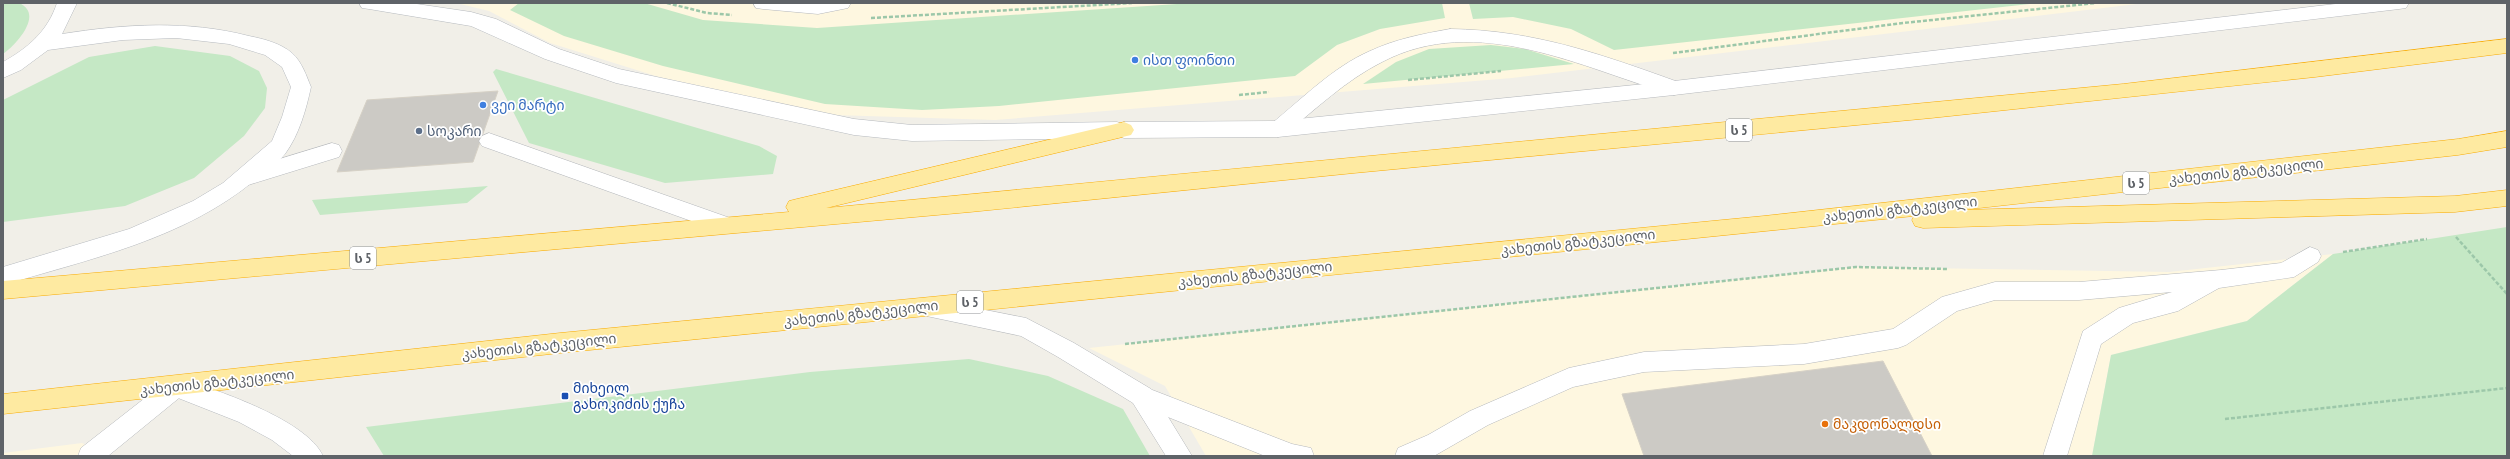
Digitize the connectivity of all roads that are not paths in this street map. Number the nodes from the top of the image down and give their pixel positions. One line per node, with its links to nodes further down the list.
1 (68, 3): 7 (main road)
2 (369, 3): 12 (main road)
3 (763, 3): 4 (main road)
4 (841, 3)
5 (2399, 3): 6 (main road)
6 (2370, 4): 10 (main road)
7 (44, 44): 9 (main road); 16 (main road)
8 (2507, 46): 18 (highway, ს 5)
9 (3, 71)
10 (1674, 88): 11 (main road); 11 (main road)
11 (1278, 128): 12 (main road)
12 (1124, 130): 18 (highway)
13 (2507, 139): 19 (highway, კახეთის გზატკეცილი / ს 5)
14 (489, 142): 18 (main road)
15 (332, 151): 16 (main road)
16 (245, 178): 21 (main road)
17 (2507, 198): 19 (highway)
18 (722, 224): 23 (highway, ს 5)
19 (1764, 224): 24 (highway, კახეთის გზატკეცილი / ს 5)
20 (2310, 256): 22 (main road)
21 (3, 276)
22 (2221, 279): 34 (main road); 35 (main road)
23 (3, 290)
24 (921, 307): 25 (highway, კახეთის გზატკეცილი / ს 5); 26 (main road)
25 (176, 387): 27 (highway, კახეთის გზატკეცილი / ს 5); 29 (main road); 30 (main road)
26 (1142, 396): 28 (main road); 31 (main road)
27 (3, 404)
28 (1238, 433): 32 (main road); 33 (main road)
29 (90, 456)
30 (311, 456)
31 (1180, 456)
32 (1260, 456)
33 (1302, 456)
34 (1407, 456)
35 (2055, 456)

